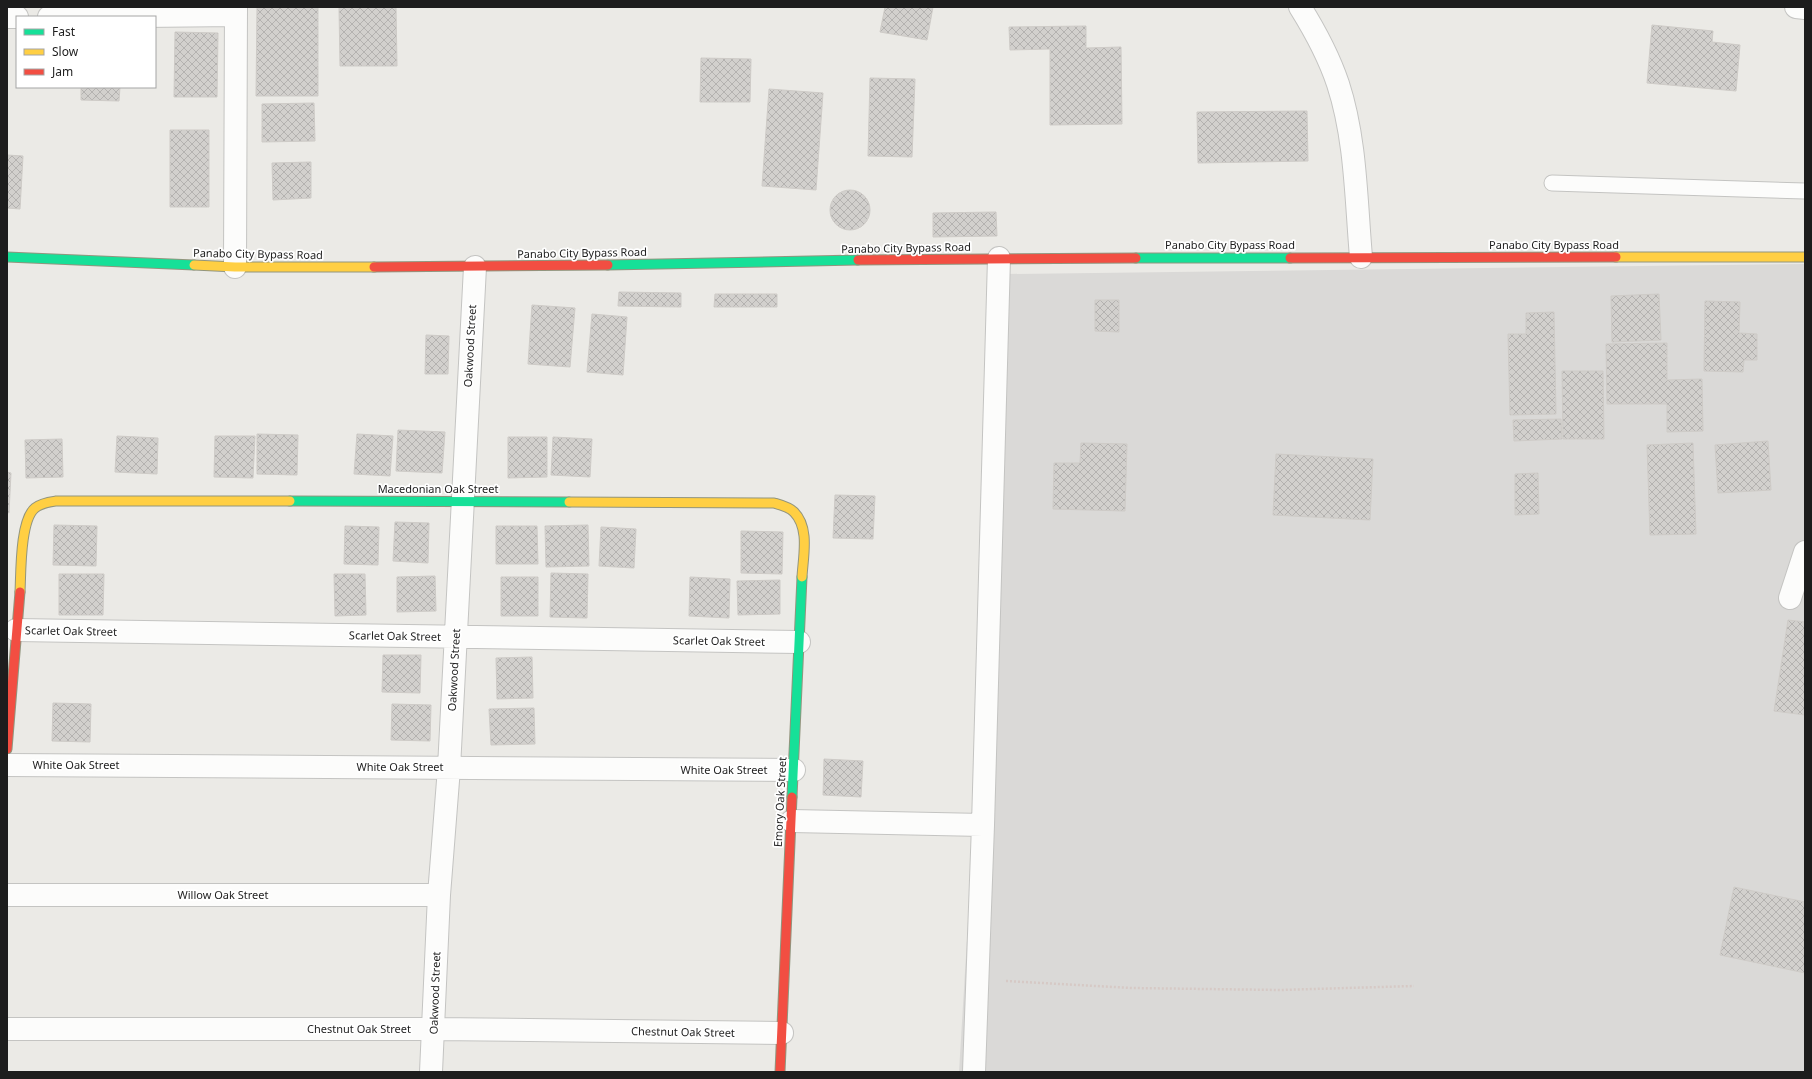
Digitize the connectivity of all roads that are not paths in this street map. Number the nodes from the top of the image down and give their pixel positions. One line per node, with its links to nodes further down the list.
1 (1300, 7): 9 (street)
2 (1796, 7): 3 (street)
3 (1805, 8)
4 (236, 11): 5 (street); 12 (street)
5 (80, 16)
6 (1552, 183): 7 (lane)
7 (1805, 191)
8 (7, 257): 12 (main road, Panabo City Bypass Road)
9 (1361, 257): 10 (main road, Panabo City Bypass Road); 11 (main road, Panabo City Bypass Road)
10 (1805, 257)
11 (999, 258): 13 (main road, Panabo City Bypass Road); 26 (street)
12 (235, 267): 13 (main road, Panabo City Bypass Road)
13 (475, 267): 14 (street, Oakwood Street)
14 (463, 501): 15 (main road, Macedonian Oak Street); 18 (main road, Macedonian Oak Street); 19 (street, Oakwood Street)
15 (804, 533): 20 (main road, Emory Oak Street)
16 (1805, 552): 17 (street)
17 (1790, 598)
18 (16, 630): 19 (street, Scarlet Oak Street); 21 (main road, Macedonian Oak Street)
19 (455, 637): 20 (street, Scarlet Oak Street); 23 (street, Oakwood Street)
20 (799, 642): 24 (main road, Emory Oak Street)
21 (7, 749)
22 (7, 765): 23 (street, White Oak Street)
23 (449, 768): 24 (street, White Oak Street); 28 (street, Oakwood Street)
24 (794, 770): 25 (main road, Emory Oak Street)
25 (792, 821): 26 (street); 31 (main road, Emory Oak Street)
26 (983, 825): 34 (street)
27 (7, 895): 28 (street, Willow Oak Street)
28 (439, 895): 30 (street, Oakwood Street)
29 (7, 1029): 30 (street, Chestnut Oak Street)
30 (434, 1029): 31 (street, Chestnut Oak Street); 32 (street, Oakwood Street)
31 (782, 1033): 33 (main road, Emory Oak Street)
32 (431, 1072)
33 (780, 1072)
34 (974, 1072)

